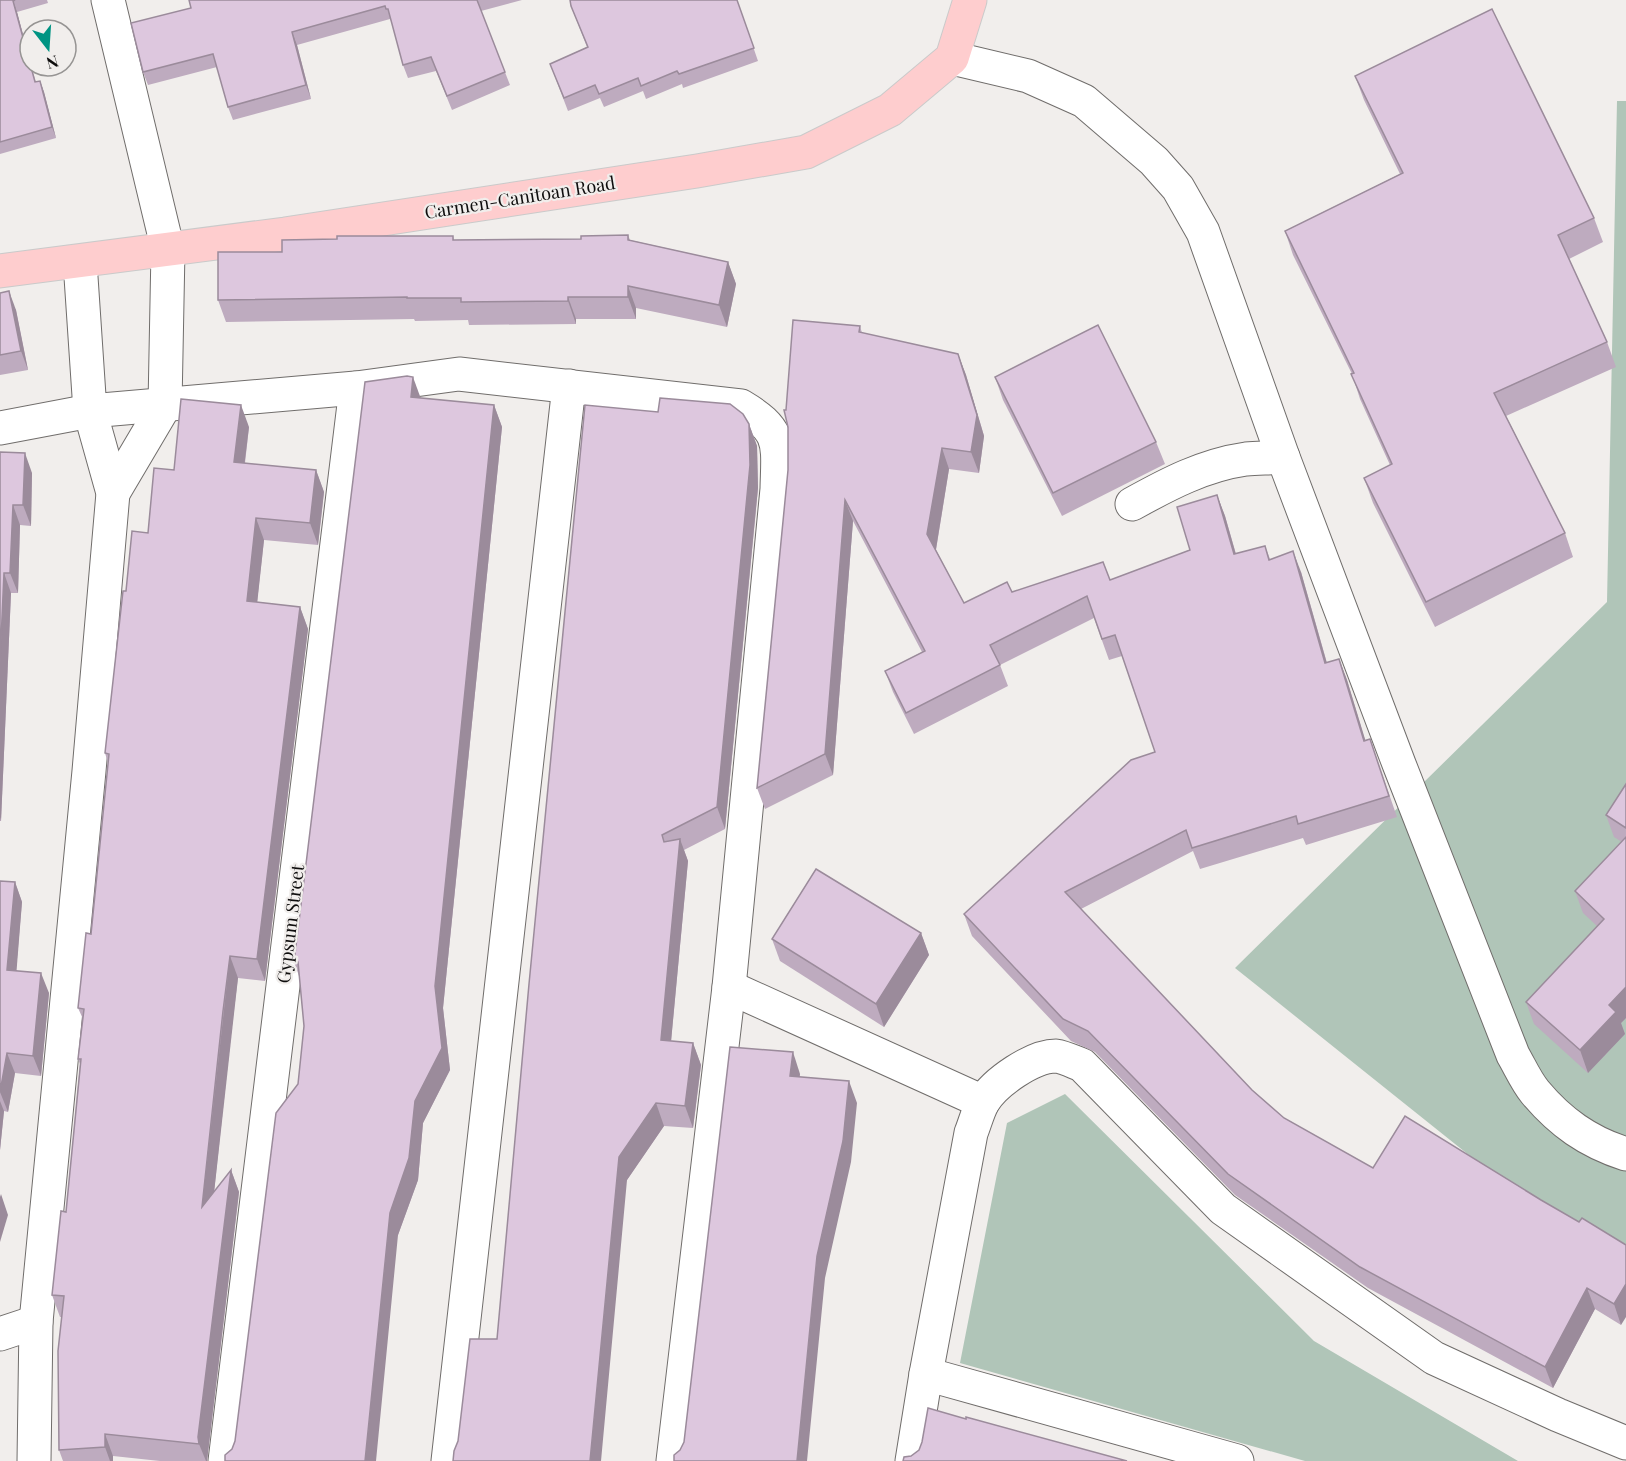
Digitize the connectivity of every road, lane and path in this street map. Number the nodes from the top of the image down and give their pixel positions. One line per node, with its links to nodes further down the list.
1 (108, 0): 4 (street)
2 (970, 0): 3 (main road)
3 (952, 58): 4 (main road, Carmen-Canitoan Road); 12 (street)
4 (168, 250): 5 (main road, Carmen-Canitoan Road); 9 (street)
5 (80, 262): 6 (main road, Carmen-Canitoan Road); 10 (street)
6 (0, 271)
7 (569, 386): 8 (street); 15 (street); 24 (street)
8 (356, 388): 9 (street); 23 (street, Gypsum Street)
9 (165, 405): 10 (street); 13 (street)
10 (90, 411): 11 (street); 13 (street)
11 (0, 428)
12 (1284, 457): 14 (street); 17 (street)
13 (113, 493): 18 (street)
14 (1132, 504)
15 (729, 987): 16 (street); 25 (street)
16 (983, 1102): 20 (street); 21 (street)
17 (1626, 1154)
18 (36, 1322): 19 (street); 22 (street)
19 (0, 1335)
20 (926, 1374): 26 (street); 27 (street)
21 (1626, 1443)
22 (34, 1461)
23 (225, 1461)
24 (448, 1461)
25 (673, 1461)
26 (912, 1461)
27 (1237, 1461)

